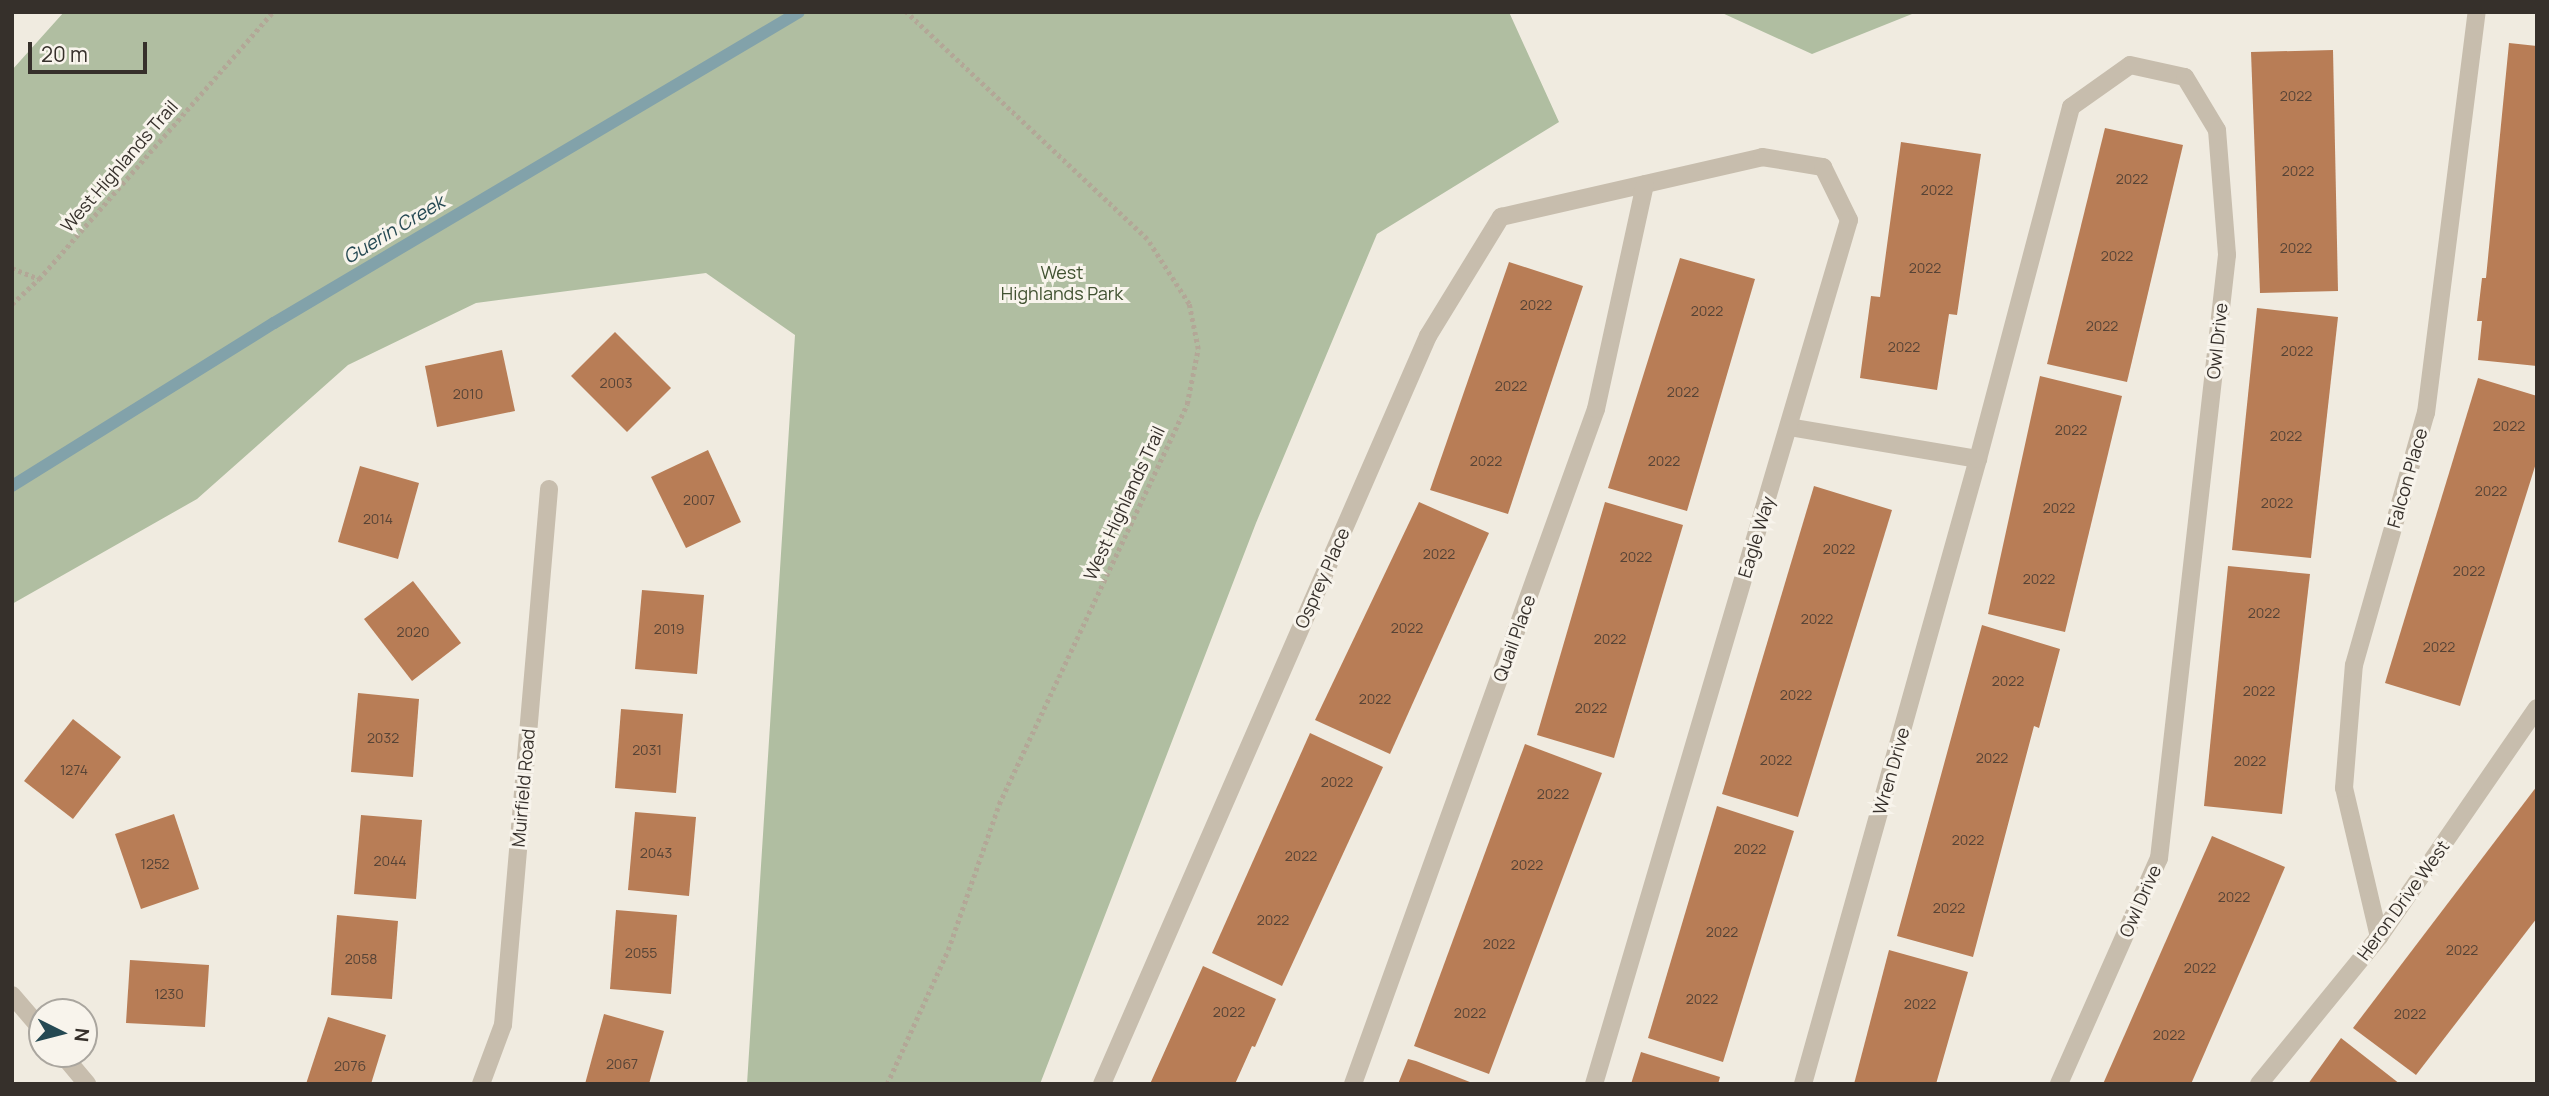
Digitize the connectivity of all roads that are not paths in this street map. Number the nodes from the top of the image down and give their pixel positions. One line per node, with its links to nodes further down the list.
1 (2477, 12): 7 (street, Falcon Place)
2 (1645, 184): 3 (street, Eagle Way); 13 (street, Osprey Place); 14 (street, Quail Place)
3 (1789, 427): 4 (street); 15 (street, Eagle Way)
4 (1979, 459): 16 (street, Wren Drive); 17 (street, Owl Drive)
5 (549, 489): 12 (street, Muirfield Road)
6 (2537, 708): 7 (street, Heron Drive West)
7 (2379, 937): 18 (street, Heron Drive West)
8 (12, 995): 9 (street)
9 (28, 1014)
10 (74, 1068): 11 (street)
11 (87, 1084)
12 (481, 1084)
13 (1102, 1084)
14 (1353, 1084)
15 (1594, 1084)
16 (1803, 1084)
17 (2059, 1084)
18 (2259, 1084)

